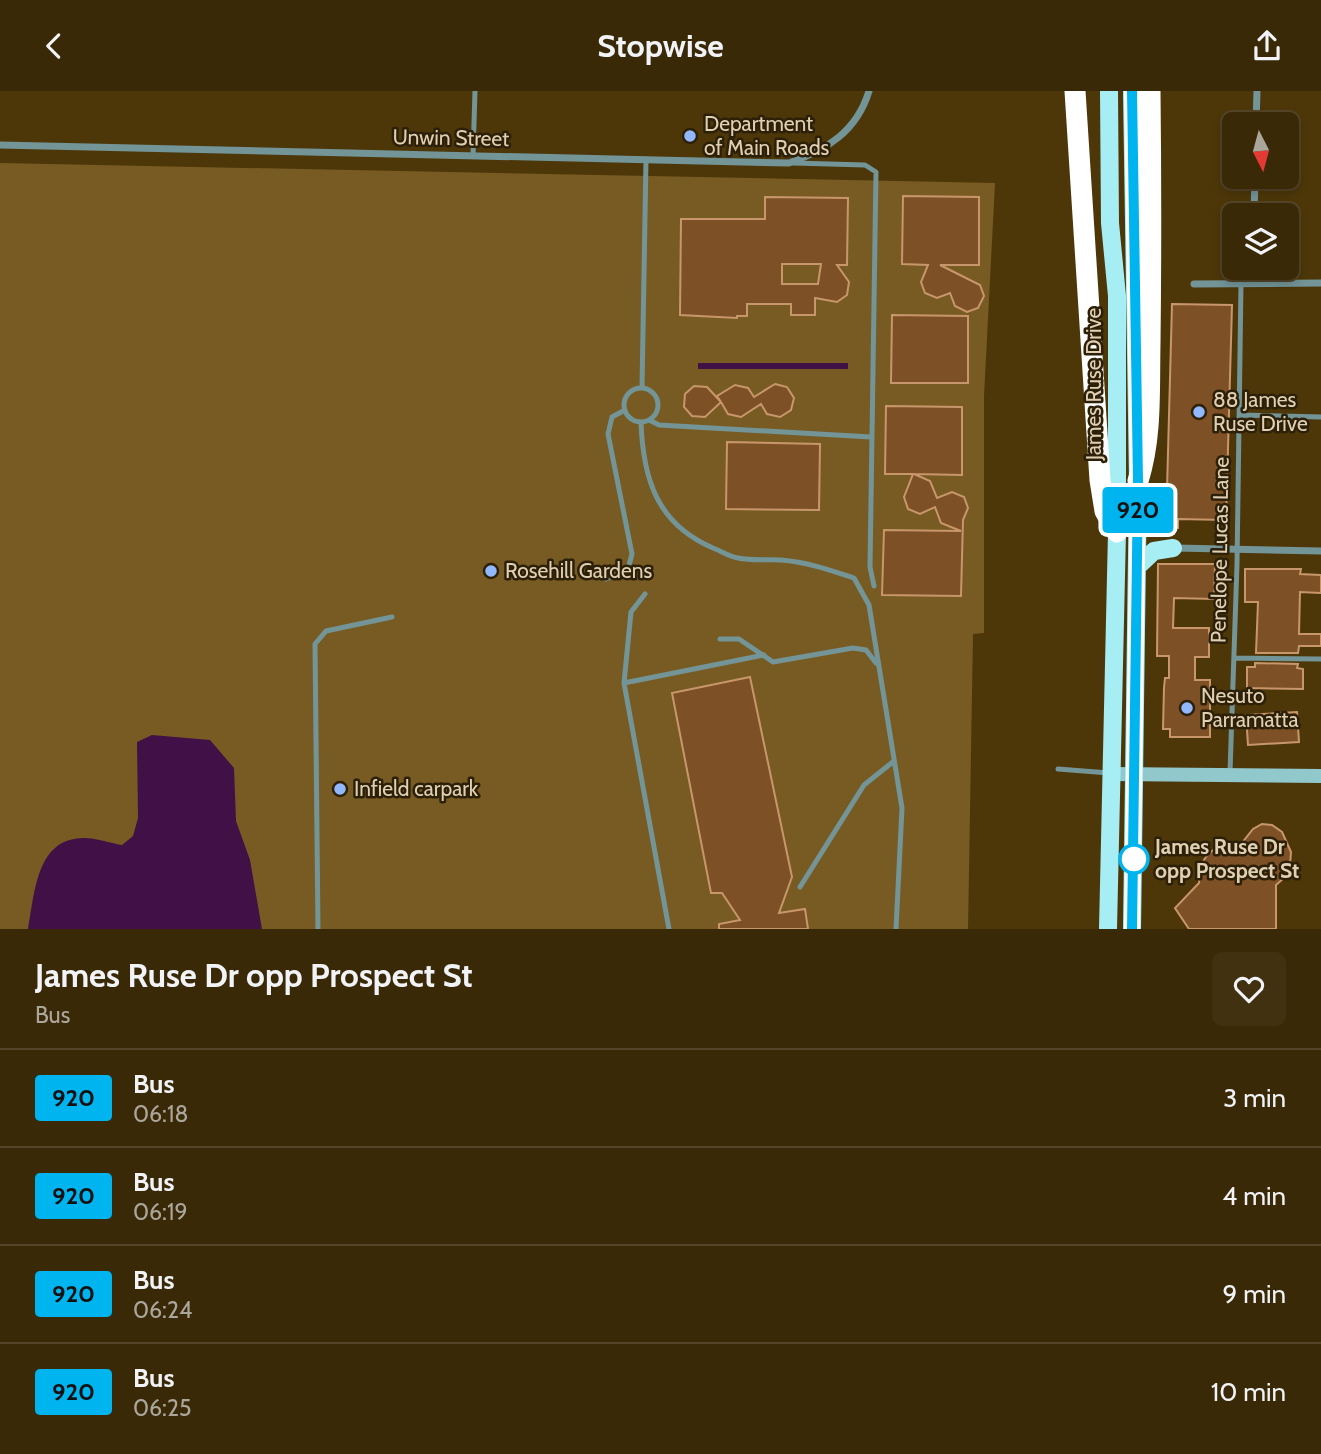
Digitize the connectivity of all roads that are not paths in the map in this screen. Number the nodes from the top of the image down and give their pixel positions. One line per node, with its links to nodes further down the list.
1 (475, 91): 10 (lane)
2 (869, 91): 12 (street, Unwin Street)
3 (1076, 91): 25 (highway)
4 (1109, 91): 25 (main road, James Ruse Drive)
5 (1132, 91): 24 (main road, James Ruse Drive)
6 (1150, 91): 24 (highway)
7 (1257, 91): 8 (street)
8 (1256, 112)
9 (0, 145): 10 (street, Unwin Street)
10 (473, 156): 11 (street, Unwin Street)
11 (646, 159): 12 (street, Unwin Street); 17 (lane)
12 (789, 163): 23 (lane)
13 (1252, 282): 14 (street); 15 (street)
14 (1241, 283): 16 (street); 19 (lane, Penelope Lucas Lane)
15 (1321, 283)
16 (1194, 284)
17 (642, 388): 18 (lane); 21 (lane)
18 (625, 410): 22 (lane); 30 (lane)
19 (1240, 415): 20 (lane); 27 (lane, Penelope Lucas Lane)
20 (1321, 417)
21 (649, 420): 22 (lane); 23 (lane)
22 (641, 422): 38 (lane)
23 (871, 437): 31 (lane)
24 (1138, 481): 29 (main road, James Ruse Drive)
25 (1117, 532): 43 (main road, James Ruse Drive)
26 (1173, 548): 27 (street); 29 (main road)
27 (1238, 550): 28 (street); 36 (lane, Penelope Lucas Lane)
28 (1321, 551)
29 (1137, 567): 42 (main road, James Ruse Drive)
30 (606, 579)
31 (874, 586)
32 (645, 594): 39 (lane)
33 (392, 617): 47 (lane)
34 (720, 639): 35 (lane)
35 (764, 655): 38 (lane); 39 (lane)
36 (1235, 658): 37 (lane); 44 (lane, Penelope Lucas Lane)
37 (1321, 659)
38 (878, 665): 40 (lane)
39 (624, 683): 48 (lane)
40 (894, 761): 46 (lane); 49 (lane)
41 (1058, 769): 43 (lane)
42 (1135, 773): 43 (street); 44 (street); 51 (main road, James Ruse Drive)
43 (1112, 774): 50 (main road, James Ruse Drive)
44 (1230, 776): 45 (street)
45 (1321, 776)
46 (800, 887)
47 (318, 929)
48 (669, 929)
49 (896, 929)
50 (1108, 929)
51 (1132, 929)

